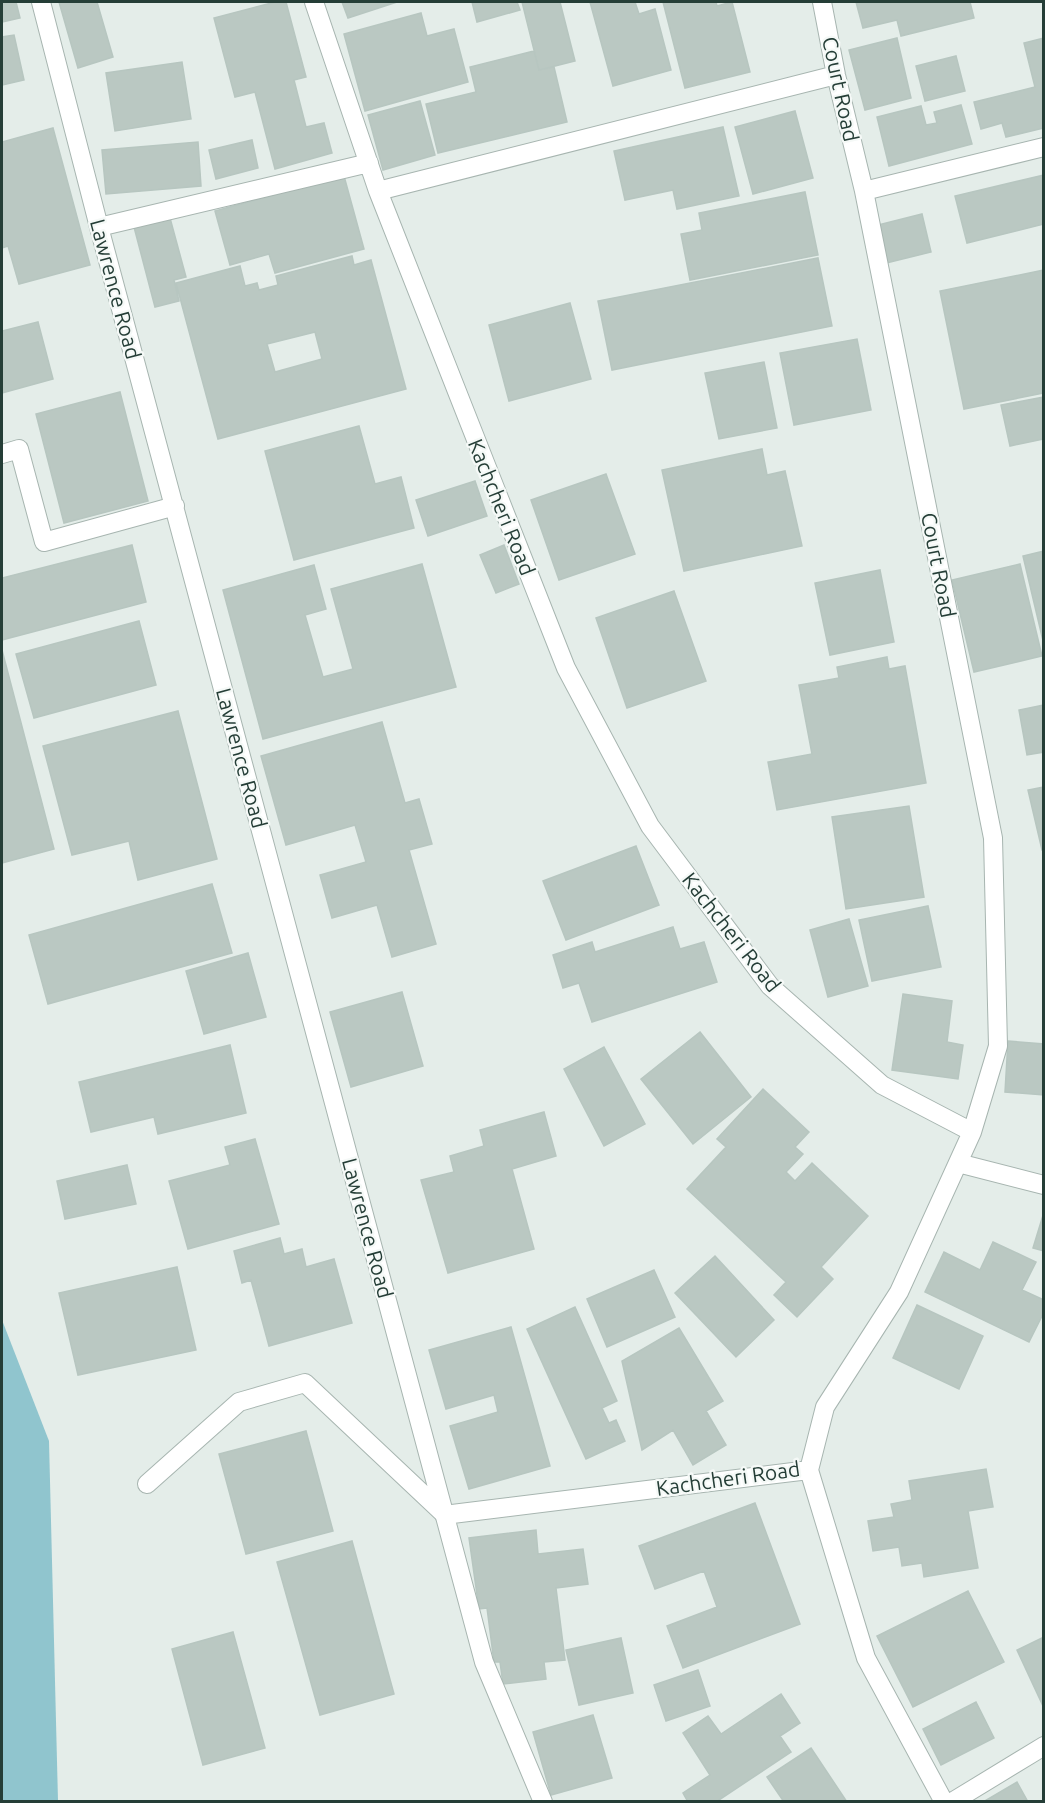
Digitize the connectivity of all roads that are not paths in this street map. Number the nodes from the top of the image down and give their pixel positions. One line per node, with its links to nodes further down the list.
1 (41, 2): 9 (street, Lawrence Road)
2 (314, 2): 6 (street, Kachcheri Road)
3 (822, 2): 4 (street, Court Road)
4 (836, 75): 7 (street); 8 (street, Court Road)
5 (1044, 147): 8 (street)
6 (369, 163): 7 (street, Kachcheri Road); 9 (street)
7 (378, 191): 12 (street, Kachcheri Road)
8 (864, 191): 12 (street, Court Road)
9 (99, 227): 11 (street, Lawrence Road)
10 (2, 454): 11 (street)
11 (175, 506): 17 (street, Lawrence Road)
12 (972, 1132): 13 (street, Kachcheri Road)
13 (958, 1163): 14 (street); 15 (street, Kachcheri Road)
14 (1044, 1185)
15 (809, 1470): 17 (street, Kachcheri Road); 20 (street)
16 (147, 1484): 17 (street)
17 (444, 1515): 19 (street, Lawrence Road)
18 (1044, 1746): 21 (street)
19 (543, 1802)
20 (945, 1802)
21 (952, 1802)

